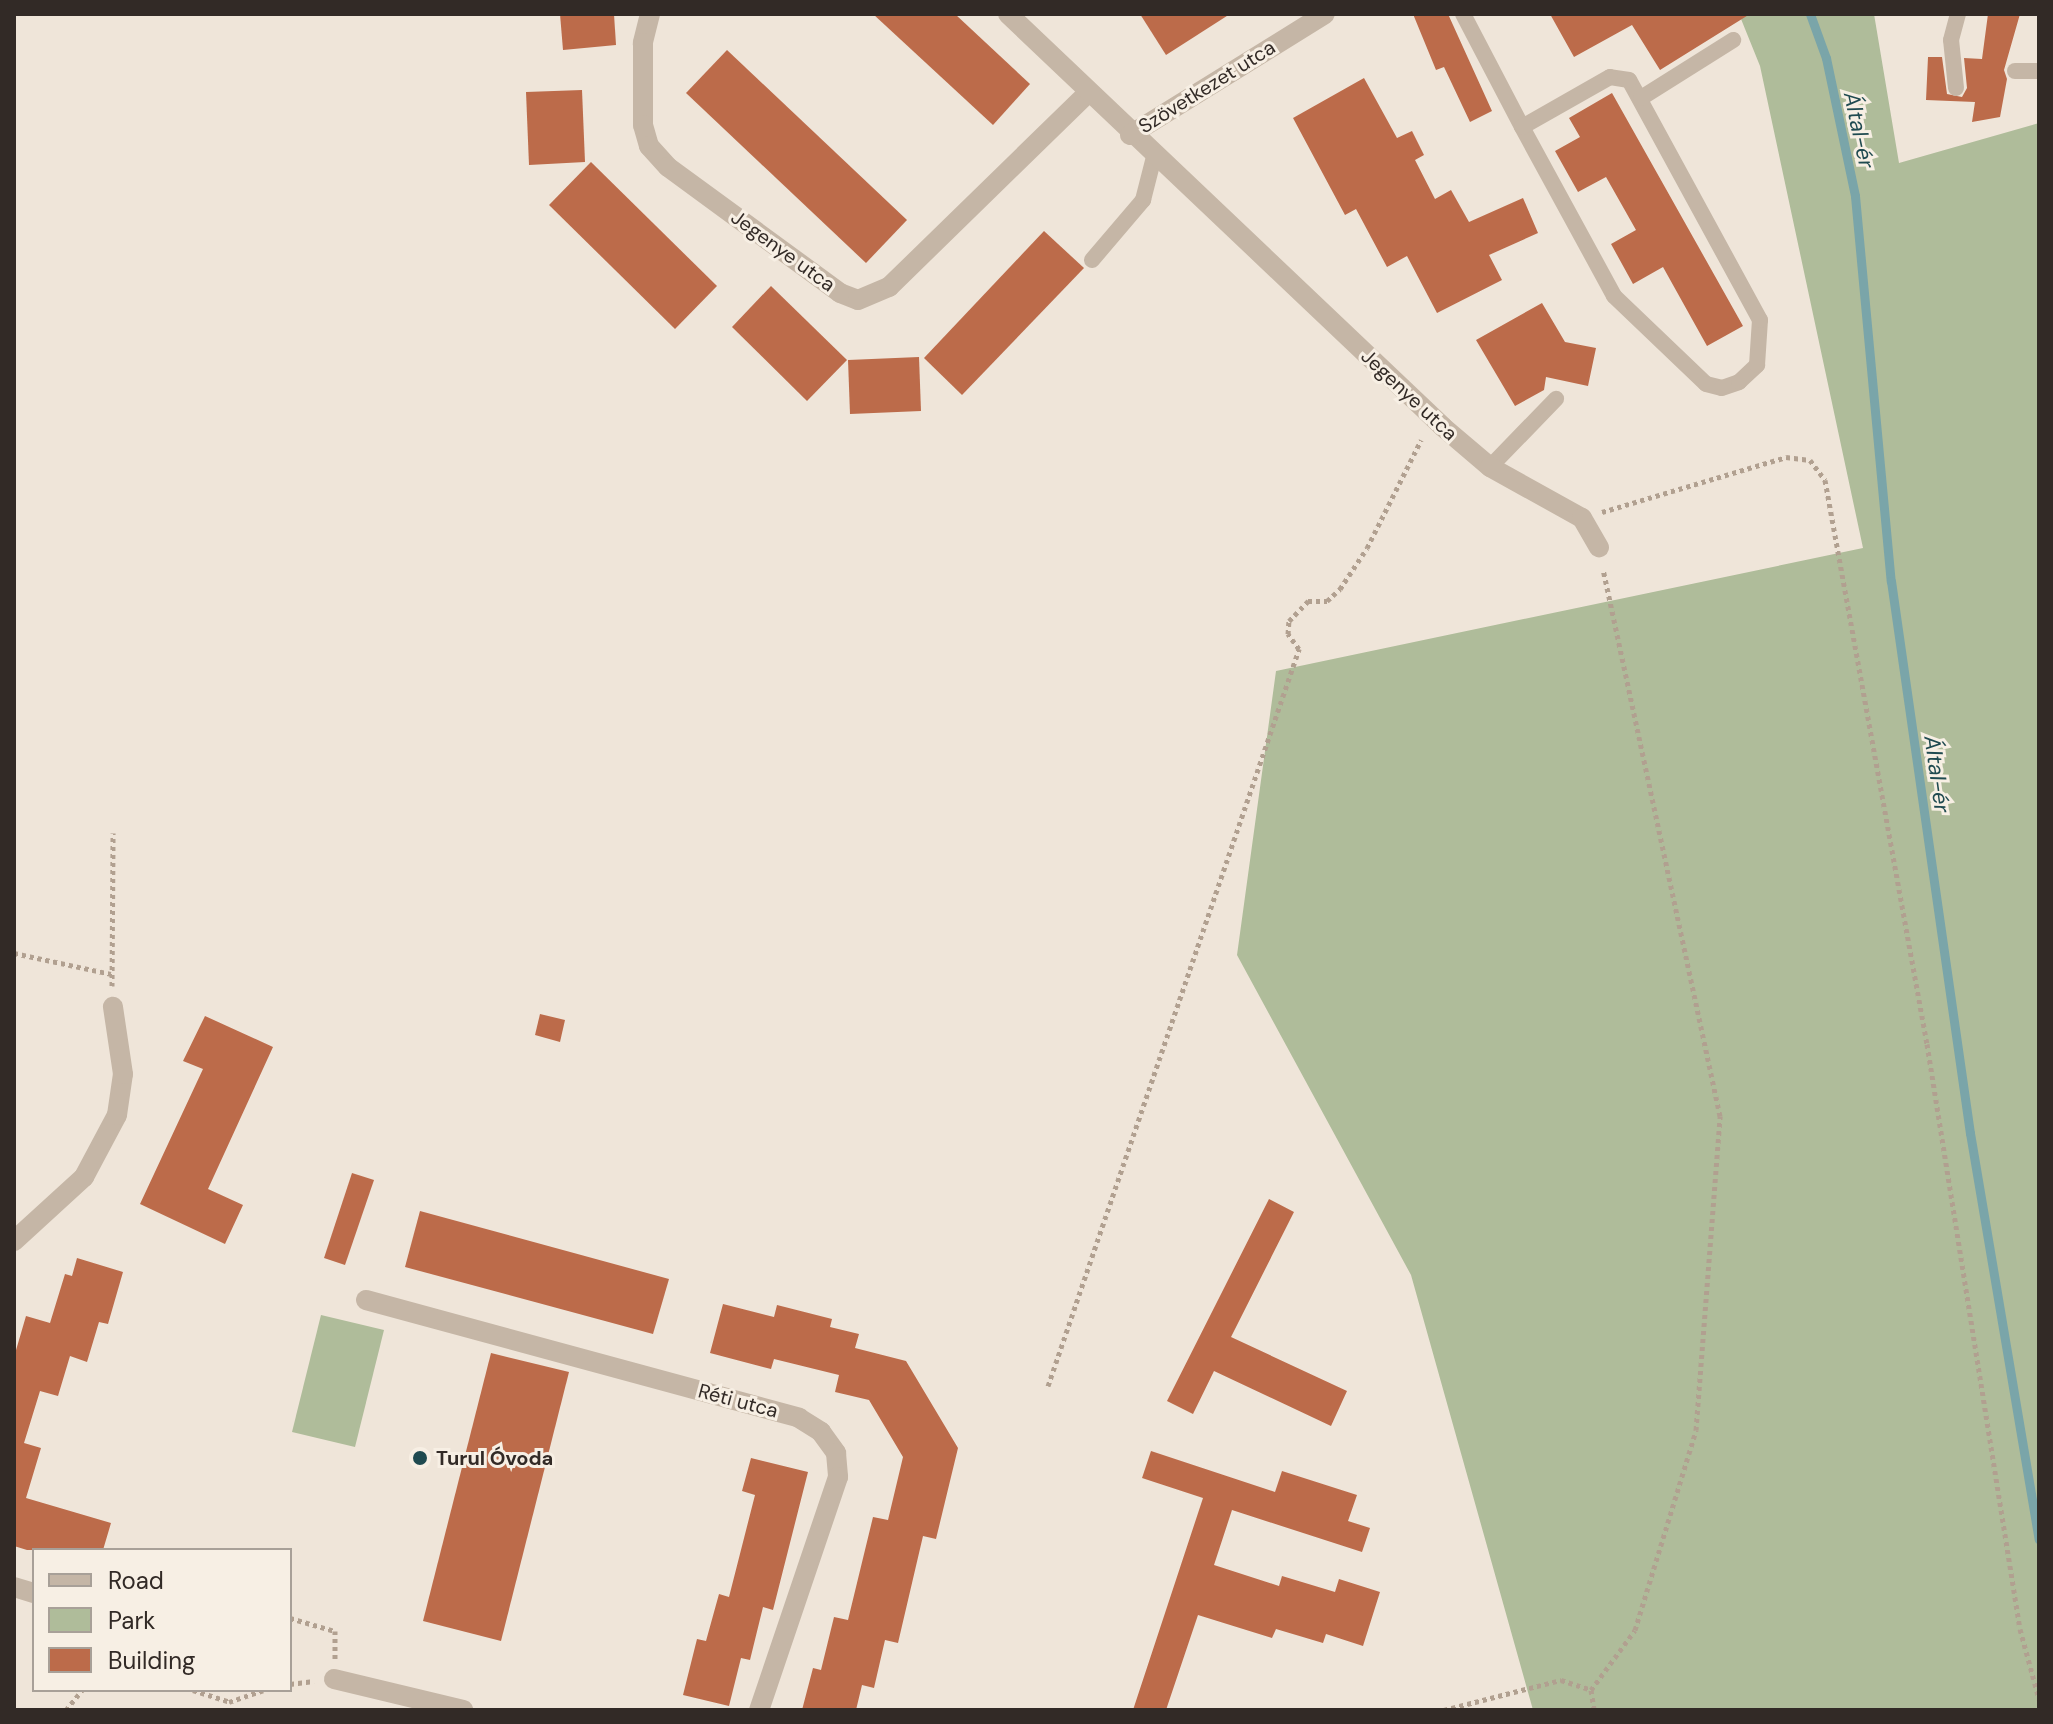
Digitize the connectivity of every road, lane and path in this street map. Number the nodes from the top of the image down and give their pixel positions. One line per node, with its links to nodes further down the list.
1 (650, 14): 10 (street, Jegenye utca)
2 (1008, 14): 10 (street, Jegenye utca)
3 (1325, 14): 13 (street, Szövetkezet utca)
4 (1463, 14): 12 (lane)
5 (1958, 14): 9 (lane)
6 (1733, 40): 11 (lane)
7 (2015, 71): 8 (lane)
8 (2039, 71)
9 (1956, 88)
10 (1087, 94): 13 (street, Jegenye utca)
11 (1641, 98): 12 (lane); 12 (lane)
12 (1522, 127)
13 (1130, 135): 14 (street, Jegenye utca)
14 (1154, 157): 15 (lane); 17 (street, Jegenye utca)
15 (1092, 260)
16 (1556, 399): 18 (lane)
17 (1426, 411): 18 (street, Jegenye utca); 27 (path)
18 (1490, 467): 19 (street, Jegenye utca)
19 (1582, 518): 20 (street); 34 (path)
20 (1599, 548): 30 (path)
21 (113, 833): 23 (path)
22 (14, 953): 23 (path)
23 (111, 974): 24 (path)
24 (113, 1007): 25 (street)
25 (14, 1241)
26 (366, 1300): 37 (street, Réti utca)
27 (1048, 1386)
28 (292, 1619): 29 (path)
29 (334, 1679): 36 (street)
30 (1591, 1690): 38 (path); 39 (path)
31 (80, 1692): 35 (path)
32 (199, 1692): 33 (path)
33 (257, 1692)
34 (2039, 1699)
35 (66, 1710)
36 (463, 1710)
37 (759, 1710)
38 (1444, 1710)
39 (1594, 1710)

